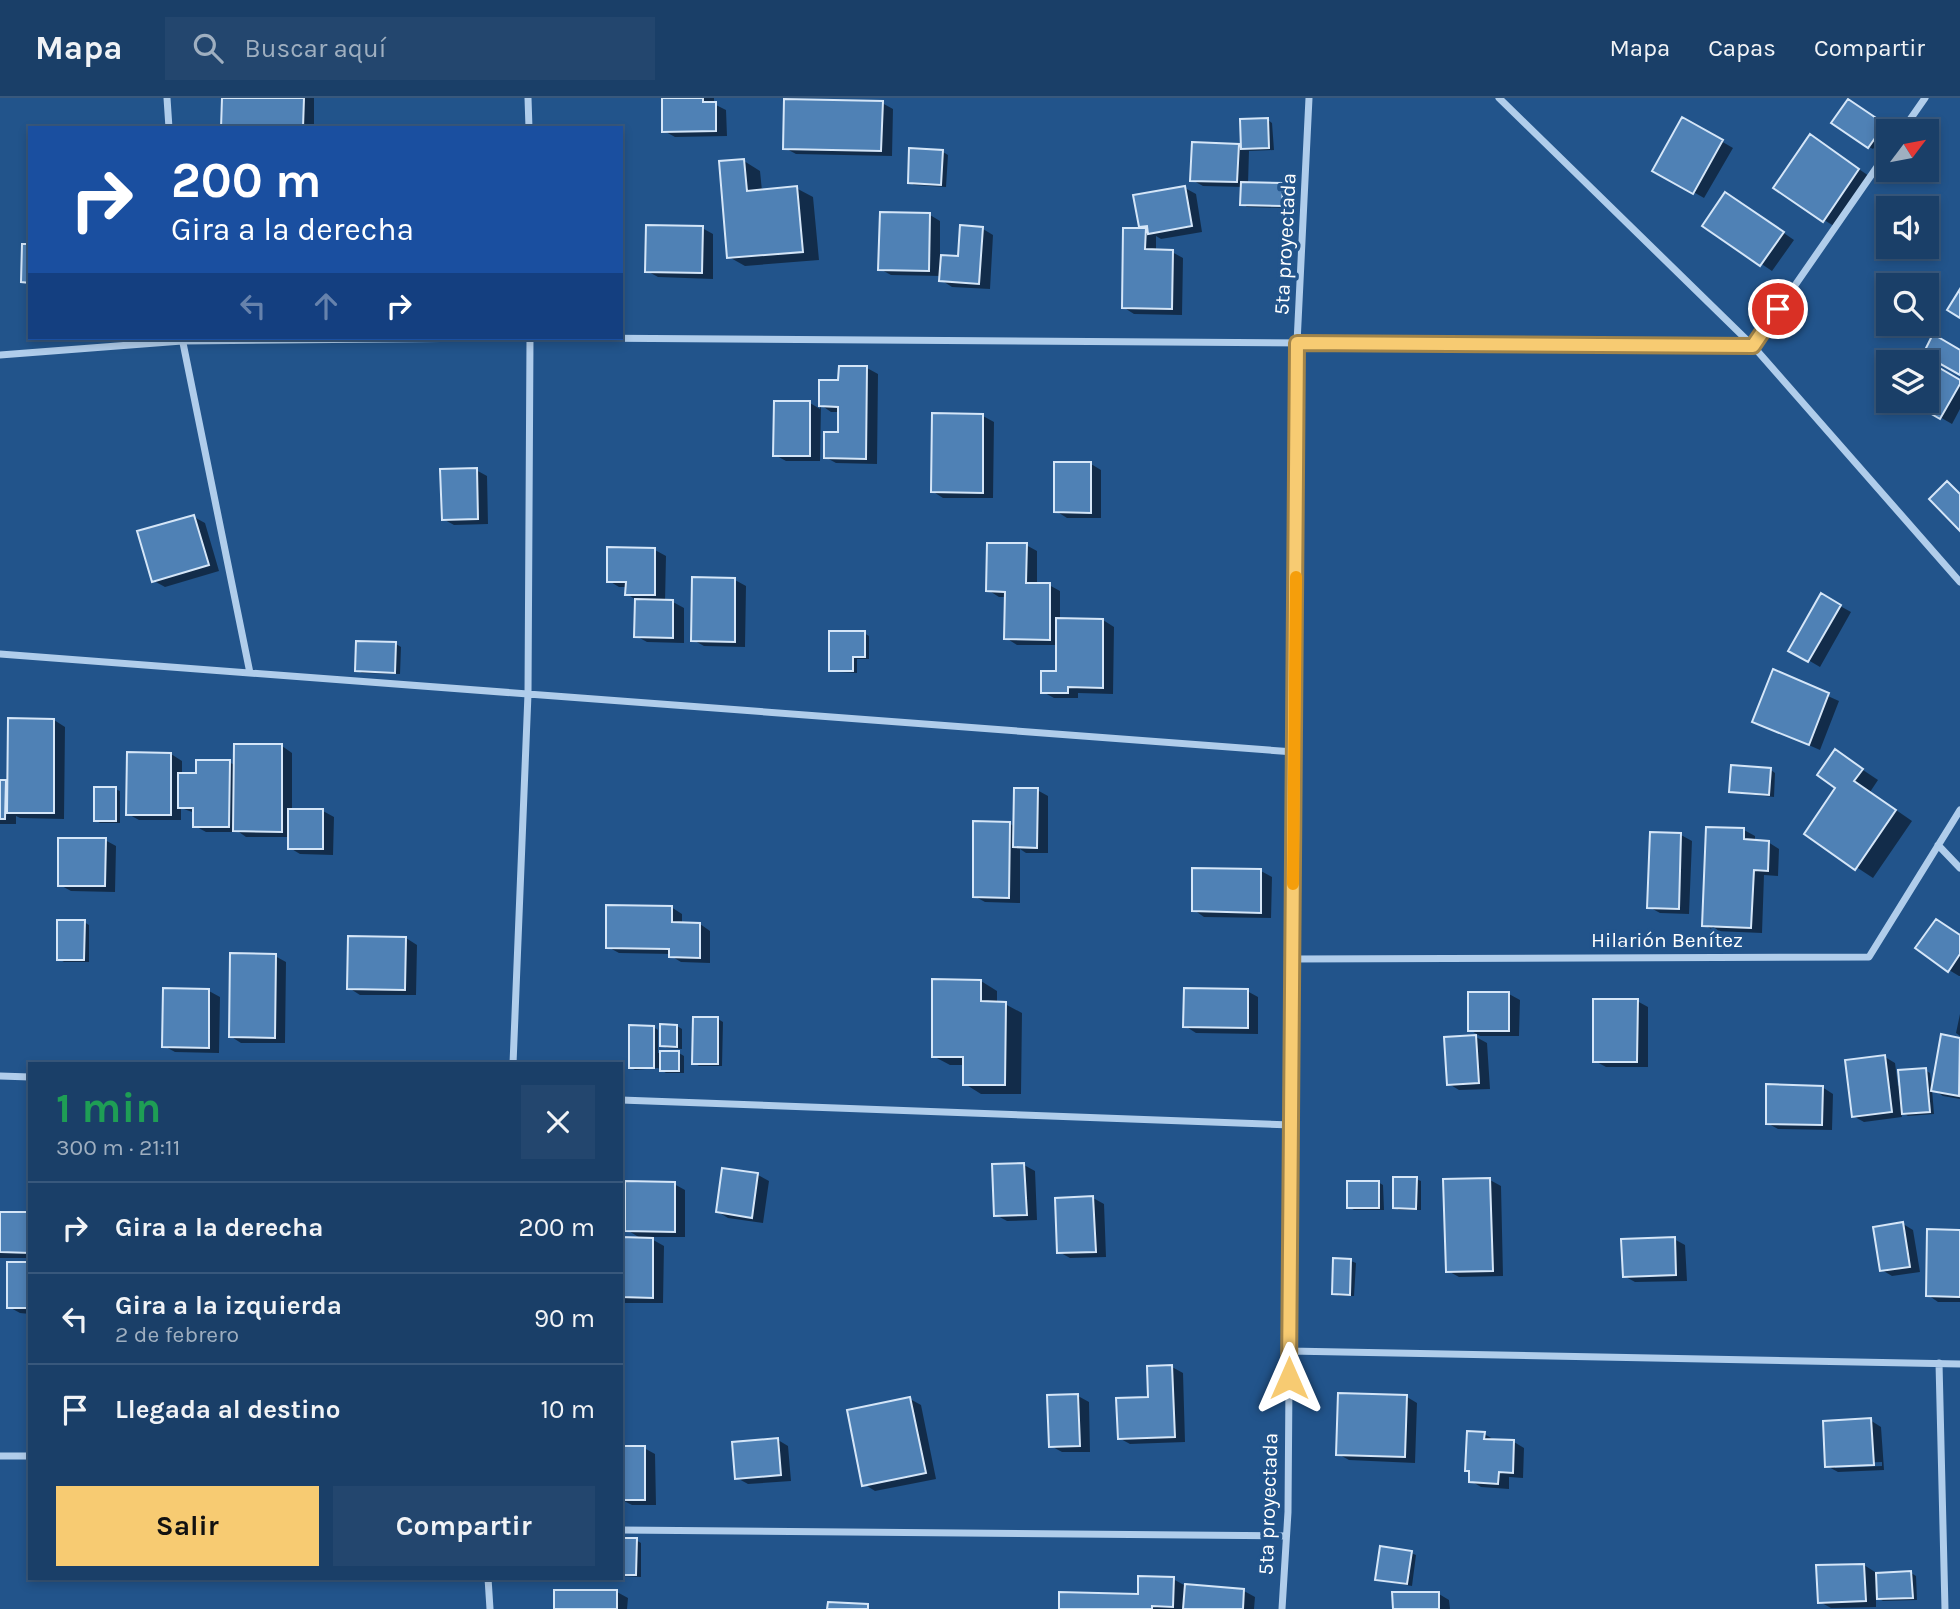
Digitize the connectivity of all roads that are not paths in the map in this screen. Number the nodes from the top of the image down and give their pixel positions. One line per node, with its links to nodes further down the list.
1 (167, 98): 7 (street)
2 (528, 98): 8 (street)
3 (1310, 98): 14 (street, 5ta proyectada)
4 (1499, 98): 15 (street)
5 (1925, 98): 6 (street)
6 (1910, 119)
7 (169, 126)
8 (528, 126)
9 (1876, 168): 15 (street)
10 (623, 338): 14 (street)
11 (171, 340): 16 (street)
12 (182, 340): 19 (street)
13 (530, 340): 20 (street)
14 (1297, 343): 15 (street); 21 (street, 5ta proyectada)
15 (1753, 346): 17 (street)
16 (0, 355)
17 (1960, 582)
18 (0, 654): 19 (street)
19 (250, 673): 20 (street)
20 (528, 694): 21 (street); 26 (street)
21 (1294, 752): 25 (street, 5ta proyectada)
22 (1960, 810): 23 (street, Hilarión Benítez)
23 (1938, 845): 24 (street); 25 (street, Hilarión Benítez)
24 (1960, 868)
25 (1292, 959): 30 (street, 5ta proyectada)
26 (513, 1062)
27 (0, 1076): 28 (street)
28 (28, 1077)
29 (623, 1100): 30 (street)
30 (1291, 1125): 31 (street, 5ta proyectada)
31 (1289, 1351): 32 (street); 37 (street, 5ta proyectada)
32 (1939, 1363): 33 (street); 41 (street)
33 (1960, 1364)
34 (0, 1456): 35 (street)
35 (28, 1457)
36 (623, 1530): 37 (street)
37 (1286, 1536): 40 (street, 5ta proyectada)
38 (488, 1580): 39 (street)
39 (490, 1609)
40 (1282, 1609)
41 (1945, 1609)

